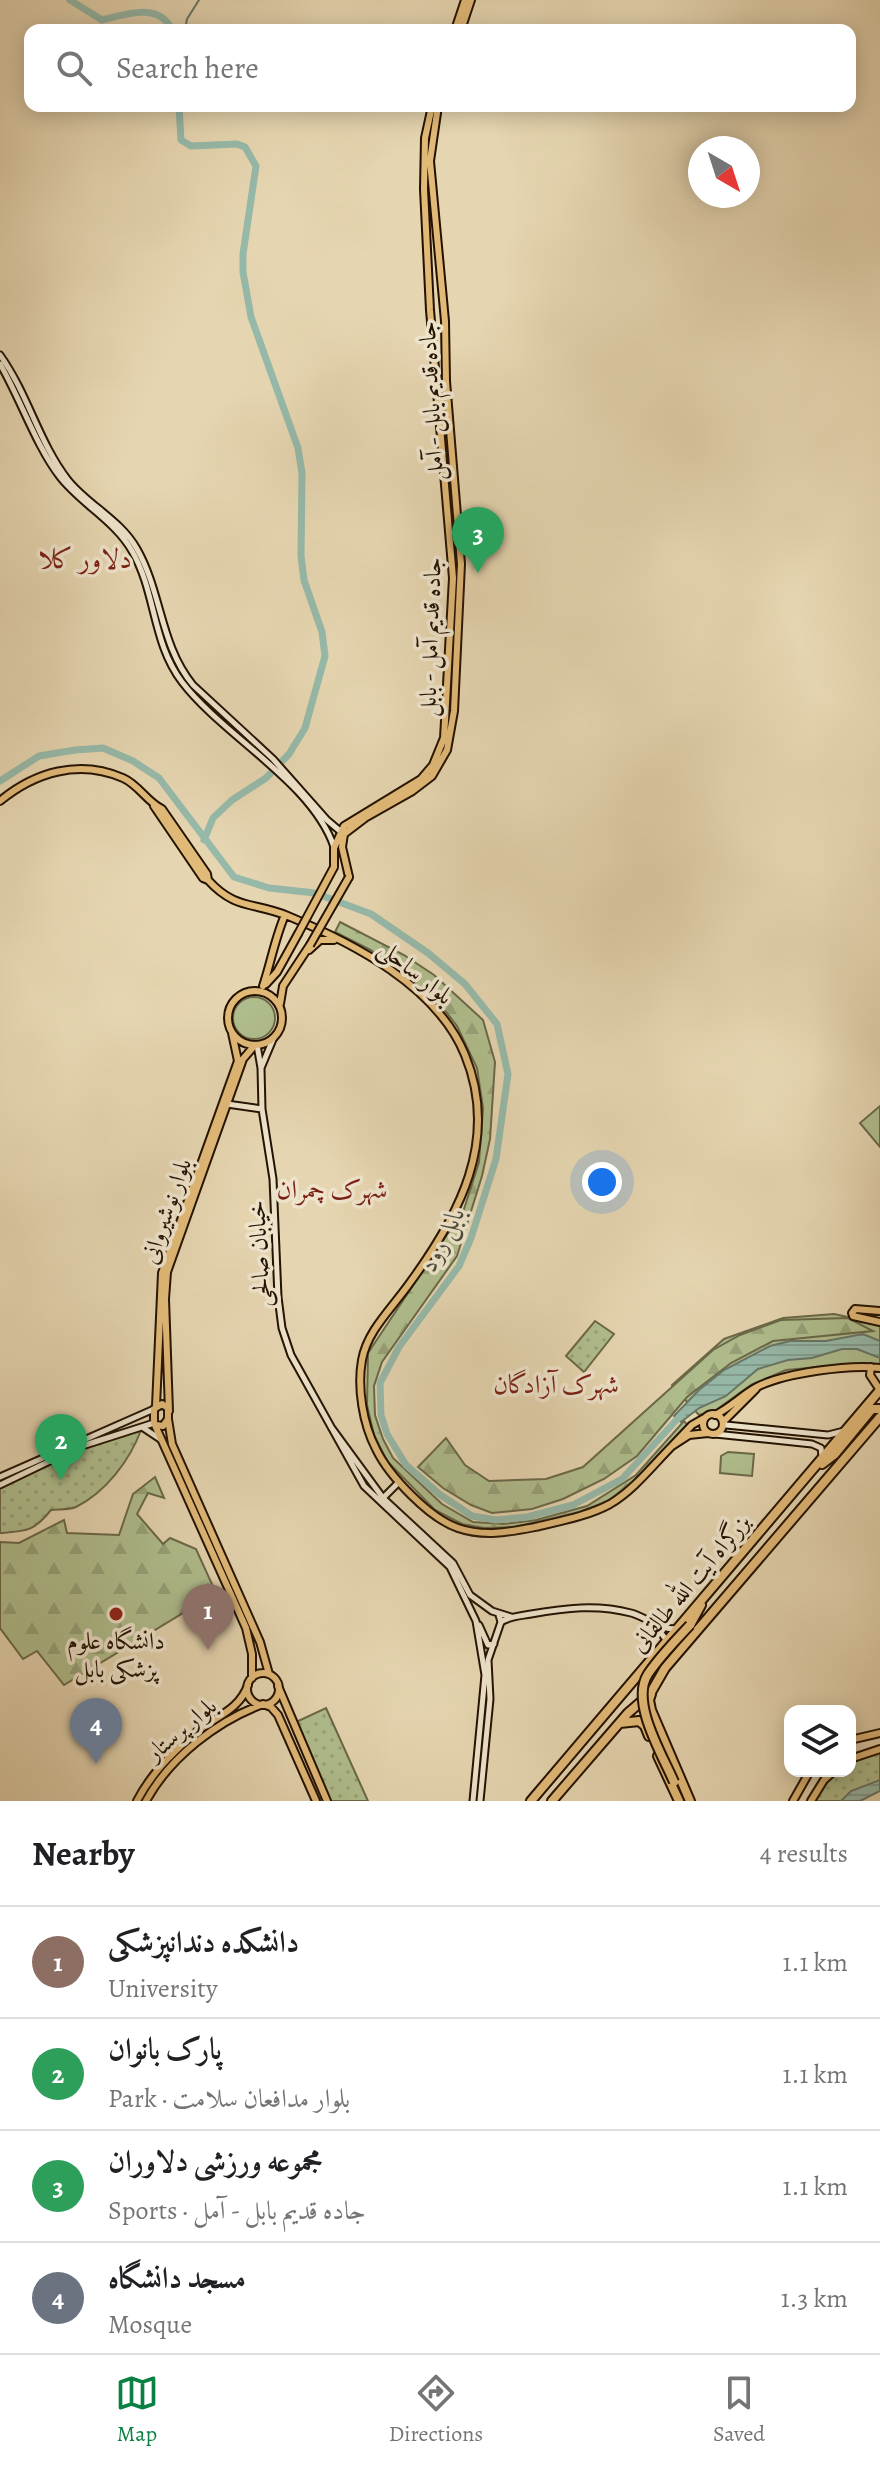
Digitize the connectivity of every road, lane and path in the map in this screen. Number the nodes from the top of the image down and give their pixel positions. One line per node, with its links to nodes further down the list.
1 (465, 0): 3 (main road)
2 (471, 0): 4 (main road)
3 (459, 24)
4 (461, 24)
5 (431, 112): 8 (main road, جاده قدیم آمل - بابل)
6 (437, 112): 7 (main road, جاده قدیم بابل - آمل)
7 (439, 265): 8 (main road); 9 (main road, جاده قدیم بابل - آمل)
8 (429, 287): 10 (main road, جاده قدیم آمل - بابل)
9 (445, 321): 10 (main road); 16 (main road, جاده قدیم بابل - آمل)
10 (434, 337): 16 (main road, جاده قدیم آمل - بابل)
11 (0, 355): 13 (main road)
12 (0, 364): 13 (main road)
13 (240, 734): 14 (main road); 14 (main road)
14 (286, 777): 16 (main road); 17 (main road)
15 (0, 801): 18 (main road, بلوار ساحلی)
16 (342, 832): 17 (main road); 20 (main road, bridge)
17 (334, 848): 21 (main road, bridge)
18 (285, 915): 19 (main road, بلوار ساحلی); 21 (main road)
19 (349, 943): 20 (main road); 62 (main road, بلوار ساحلی)
20 (296, 966): 23 (main road)
21 (263, 986): 22 (main road)
22 (256, 991): 23 (main road); 24 (main road)
23 (280, 1007): 25 (main road)
24 (232, 1033): 26 (main road); 38 (main road, بلوار نوشیروانی)
25 (274, 1037): 26 (main road); 29 (main road)
26 (256, 1045): 27 (main road, بلوار نوشیروانی); 28 (main road)
27 (248, 1054): 28 (main road); 30 (main road, بلوار نوشیروانی)
28 (257, 1054): 29 (main road)
29 (261, 1068): 31 (main road, خيابان صالحی)
30 (227, 1104): 31 (main road); 40 (main road, بلوار نوشیروانی)
31 (262, 1109): 49 (main road, خيابان صالحی)
32 (880, 1311): 33 (main road)
33 (880, 1322)
34 (871, 1367): 35 (main road); 36 (main road); 37 (main road)
35 (880, 1368)
36 (759, 1387): 41 (main road); 46 (main road)
37 (880, 1390): 50 (highway, بزرگراه آیت الله طالقانی)
38 (155, 1408): 40 (main road); 44 (main road); 47 (main road, بلوار نوشیروانی)
39 (880, 1409): 60 (highway)
40 (169, 1411): 45 (main road, بلوار نوشیروانی)
41 (715, 1415): 42 (main road); 46 (main road)
42 (706, 1417): 52 (main road); 57 (main road, بلوار ساحلی)
43 (880, 1417): 81 (highway, بزرگراه آیت الله طالقانی)
44 (131, 1419): 51 (main road); 61 (main road)
45 (168, 1419): 47 (main road); 56 (main road)
46 (723, 1422): 52 (main road); 53 (main road)
47 (155, 1424): 48 (main road); 54 (main road)
48 (141, 1426): 51 (main road); 54 (main road)
49 (330, 1427): 64 (main road, خيابان صالحی); 67 (main road, خيابان صالحی)
50 (848, 1428): 53 (main road); 59 (highway, بزرگراه آیت الله طالقانی)
51 (129, 1430): 63 (main road)
52 (712, 1433): 55 (main road); 57 (main road)
53 (805, 1433): 55 (main road)
54 (160, 1439): 58 (main road)
55 (804, 1443): 59 (main road)
56 (172, 1444): 58 (main road); 77 (main road)
57 (672, 1446): 62 (main road, بلوار ساحلی)
58 (163, 1447): 78 (main road)
59 (821, 1460): 60 (highway, بزرگراه آیت الله طالقانی)
60 (812, 1470): 65 (highway, بزرگراه آیت الله طالقانی)
61 (0, 1477)
62 (400, 1481): 64 (main road)
63 (0, 1485)
64 (383, 1498): 66 (main road, خيابان صالحی)
65 (705, 1597): 74 (highway, بزرگراه آیت الله طالقانی); 99 (highway, bridge)
66 (476, 1600): 67 (main road); 68 (main road, خيابان صالحی)
67 (468, 1603): 71 (main road, خيابان صالحی)
68 (482, 1604): 69 (main road, خيابان صالحی); 71 (main road)
69 (498, 1614): 70 (main road, خيابان صالحی); 72 (main road)
70 (511, 1617): 72 (main road); 73 (main road)
71 (475, 1619): 76 (main road); 79 (main road, خيابان صالحی)
72 (501, 1622): 76 (main road, خيابان صالحی)
73 (652, 1622): 74 (main road); 75 (main road)
74 (679, 1627): 75 (highway, بزرگراه آیت الله طالقانی)
75 (667, 1641): 80 (highway, بزرگراه آیت الله طالقانی)
76 (494, 1644): 79 (main road, خيابان صالحی)
77 (263, 1652): 78 (main road); 82 (main road)
78 (252, 1654): 83 (main road)
79 (486, 1660): 93 (main road, خيابان صالحی)
80 (644, 1668): 81 (highway); 86 (highway, بزرگراه آیت الله طالقانی)
81 (665, 1668): 85 (highway, بزرگراه آیت الله طالقانی)
82 (269, 1674): 83 (main road); 84 (main road)
83 (250, 1681): 87 (main road); 100 (main road, بلوار پرستار)
84 (278, 1686): 87 (main road); 103 (main road)
85 (652, 1690): 88 (highway); 89 (highway, بزرگراه آیت الله طالقانی)
86 (625, 1691): 89 (highway); 106 (highway, بزرگراه آیت الله طالقانی)
87 (263, 1704): 101 (main road, بلوار پرستار); 102 (main road)
88 (651, 1710): 90 (highway); 109 (highway)
89 (629, 1711): 91 (highway, بزرگراه آیت الله طالقانی)
90 (639, 1721): 91 (highway); 99 (highway)
91 (619, 1723): 107 (highway, بزرگراه آیت الله طالقانی)
92 (880, 1733): 94 (main road)
93 (484, 1735): 104 (main road); 105 (main road)
94 (856, 1739)
95 (880, 1749): 96 (main road)
96 (856, 1757)
97 (807, 1777): 110 (main road)
98 (828, 1777): 111 (main road)
99 (674, 1786): 108 (highway)
100 (137, 1801)
101 (146, 1801)
102 (316, 1801)
103 (327, 1801)
104 (473, 1801)
105 (480, 1801)
106 (531, 1801)
107 (552, 1801)
108 (679, 1801)
109 (690, 1801)
110 (793, 1801)
111 (811, 1801)

